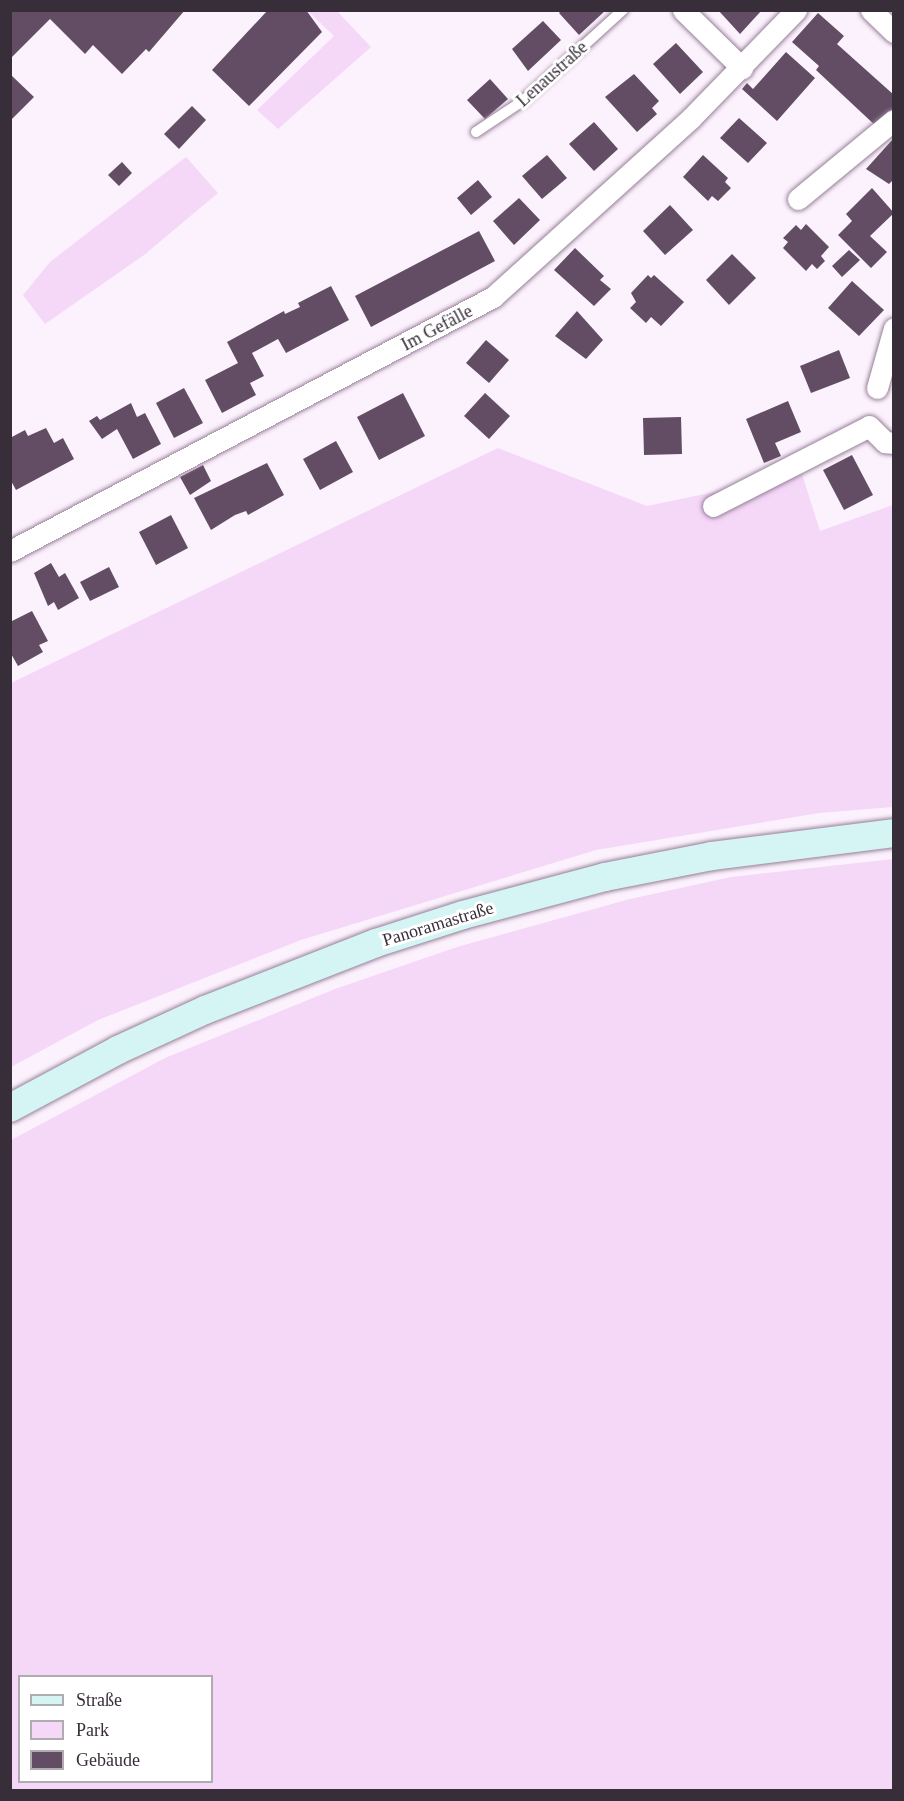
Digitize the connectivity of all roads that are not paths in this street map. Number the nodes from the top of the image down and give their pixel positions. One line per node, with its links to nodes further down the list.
1 (622, 10): 8 (lane, Lenaustraße)
2 (682, 10): 6 (street)
3 (796, 10): 6 (street, Im Gefälle)
4 (870, 10): 5 (street)
5 (894, 32)
6 (742, 68): 14 (street, Im Gefälle)
7 (894, 120): 9 (street)
8 (476, 132)
9 (798, 199)
10 (894, 328): 11 (street)
11 (878, 388)
12 (894, 443): 13 (street)
13 (713, 506)
14 (10, 551)
15 (894, 833): 16 (main road, Panoramastraße)
16 (10, 1108)

